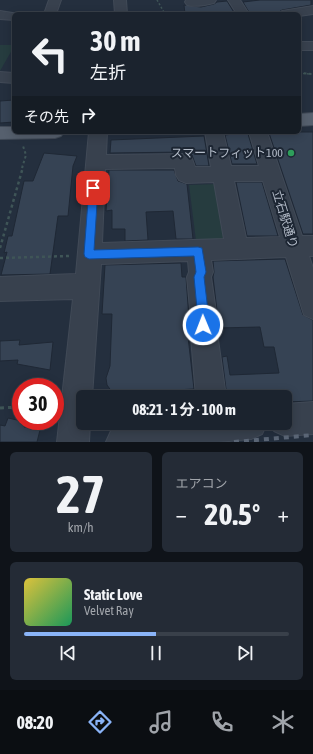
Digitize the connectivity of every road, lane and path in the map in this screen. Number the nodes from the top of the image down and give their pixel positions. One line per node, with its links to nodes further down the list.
1 (55, 0): 10 (street)
2 (120, 0): 11 (street)
3 (157, 0): 12 (path)
4 (210, 0): 7 (street)
5 (234, 0): 13 (street)
6 (309, 0): 8 (street)
7 (191, 2)
8 (313, 4)
9 (313, 10): 14 (street)
10 (51, 12)
11 (122, 12)
12 (164, 12)
13 (242, 12)
14 (300, 12)
15 (0, 15): 16 (street)
16 (12, 16)
17 (301, 46): 18 (street)
18 (313, 46)
19 (301, 73): 20 (path)
20 (313, 74)
21 (0, 77): 22 (street)
22 (12, 78)
23 (313, 119): 24 (main road)
24 (301, 120)
25 (0, 133): 26 (main road)
26 (12, 133)
27 (98, 134): 31 (street)
28 (214, 134): 33 (street)
29 (259, 134): 32 (street, 立石駅通り)
30 (24, 141): 35 (path)
31 (95, 162): 33 (street); 38 (street)
32 (271, 173): 33 (street); 34 (street, 立石駅通り)
33 (222, 174): 36 (street)
34 (304, 247): 36 (street); 42 (street, 立石駅通り)
35 (0, 248)
36 (237, 249): 37 (street)
37 (198, 251): 38 (street); 43 (street)
38 (89, 255): 39 (path); 40 (street)
39 (0, 258)
40 (87, 286): 41 (street); 49 (street)
41 (0, 289)
42 (313, 306)
43 (210, 390)
44 (12, 407): 45 (path)
45 (0, 408)
46 (313, 418): 47 (street)
47 (292, 420)
48 (165, 430): 50 (street)
49 (73, 442)
50 (122, 442)

